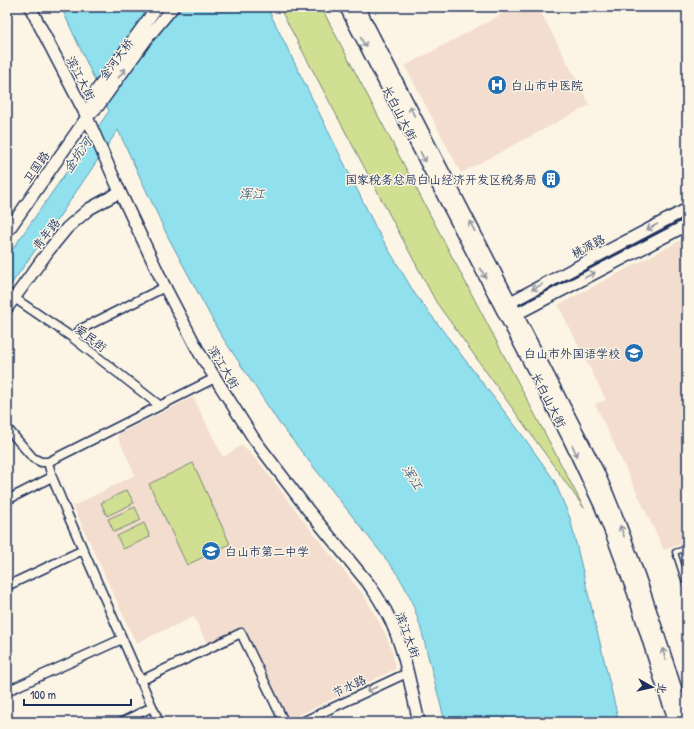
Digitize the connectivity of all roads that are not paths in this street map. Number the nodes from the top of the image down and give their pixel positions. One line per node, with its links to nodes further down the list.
1 (30, 7): 6 (street, 滨江大街)
2 (156, 7): 6 (street, 金河大桥)
3 (173, 7): 6 (street, 金河大桥, one-way to 3)
4 (346, 7): 13 (main road, 长白山大街, one-way to 13)
5 (358, 7): 13 (main road, 长白山大街, one-way to 5)
6 (87, 117): 7 (street, 滨江大街); 10 (street, 卫国路)
7 (120, 192): 11 (street, 滨江大街); 12 (street, 青年路)
8 (687, 209): 13 (street, 桃源路, one-way to 13)
9 (687, 225): 15 (street, one-way to 9)
10 (7, 232)
11 (165, 287): 16 (street); 17 (street, 滨江大街)
12 (11, 295): 14 (street, 青年路); 16 (street, 爱民街)
13 (506, 304): 15 (main road, 长白山大街)
14 (7, 308)
15 (512, 316): 32 (main road, 长白山大街, one-way to 15); 38 (main road, 长白山大街, one-way to 38)
16 (73, 338): 18 (street, 爱民街)
17 (215, 378): 18 (street); 28 (street, 滨江大街)
18 (159, 405): 20 (street)
19 (7, 428): 20 (street)
20 (48, 462): 21 (street)
21 (52, 477): 22 (street); 24 (street)
22 (7, 500)
23 (687, 548): 26 (lane)
24 (83, 550): 25 (street); 27 (street)
25 (7, 586)
26 (687, 589)
27 (122, 639): 29 (street); 30 (street)
28 (407, 673): 36 (street, 节水路, one-way to 36); 37 (street, 滨江大街)
29 (140, 681): 31 (street); 35 (street)
30 (7, 691)
31 (152, 708): 33 (street); 34 (street)
32 (687, 716)
33 (122, 722)
34 (159, 722)
35 (284, 722)
36 (302, 722)
37 (419, 722)
38 (676, 722)

